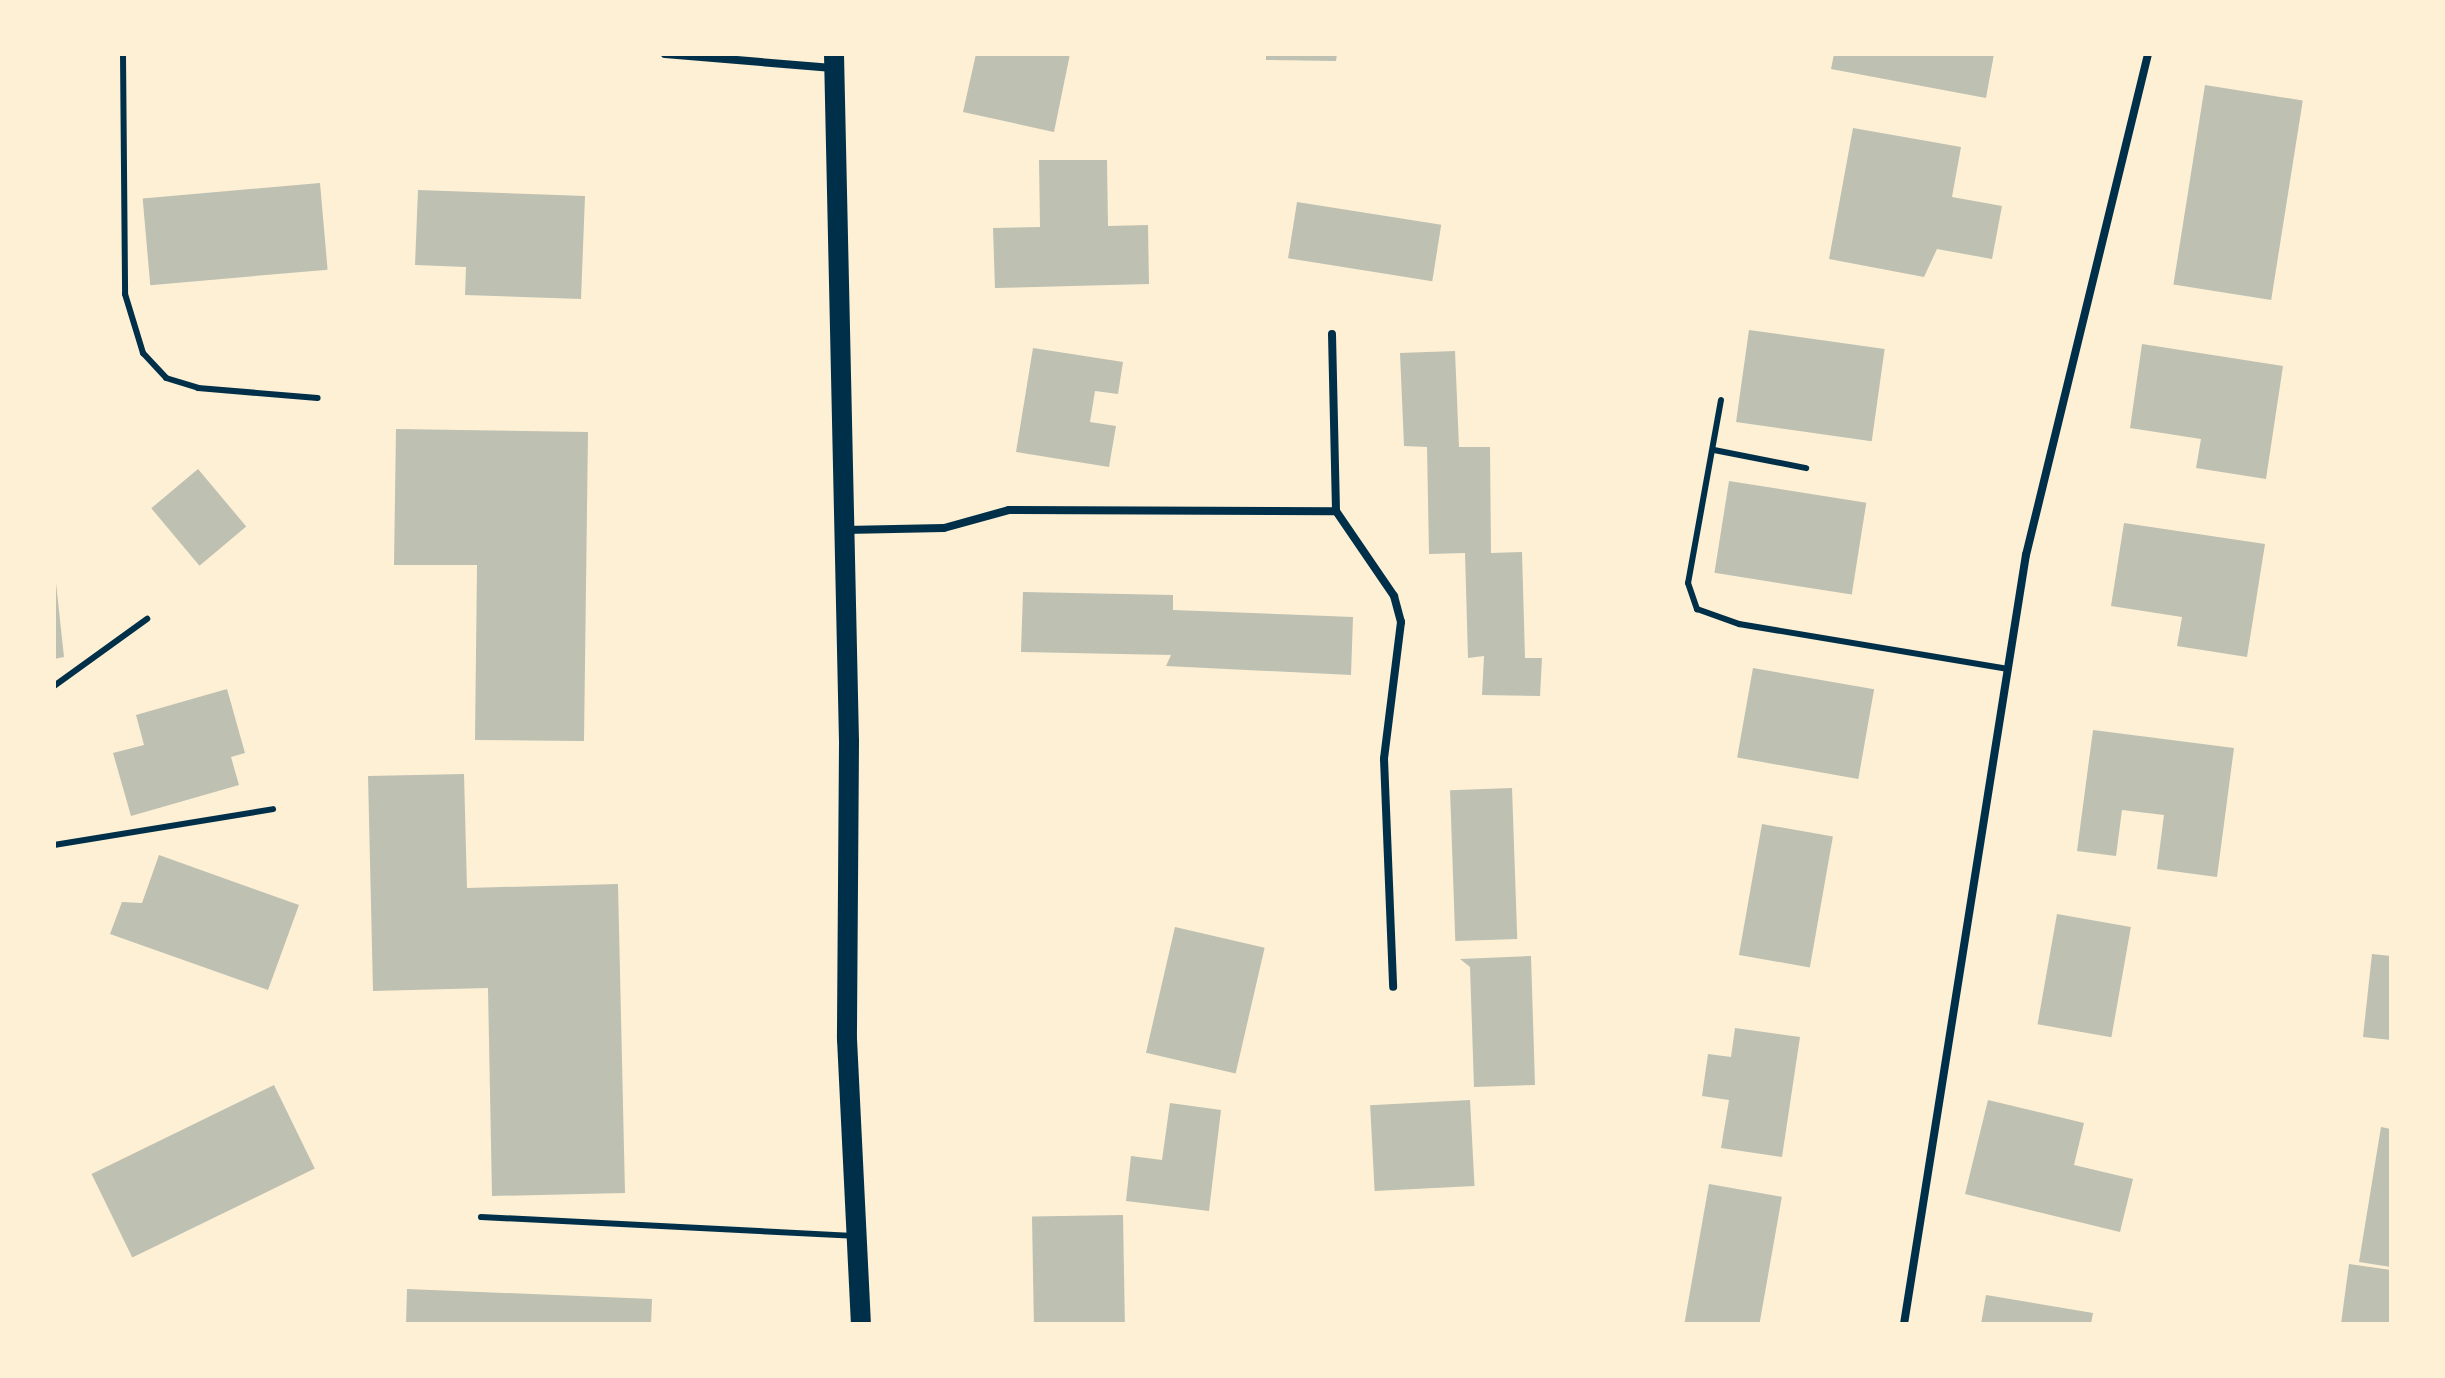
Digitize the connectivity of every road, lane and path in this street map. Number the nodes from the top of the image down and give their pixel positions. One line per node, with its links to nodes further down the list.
1 (123, 54): 6 (lane)
2 (665, 54): 4 (street)
3 (2148, 54): 13 (street)
4 (834, 61): 11 (main road)
5 (1332, 334): 10 (street)
6 (318, 398)
7 (1721, 400): 8 (lane)
8 (1714, 450): 9 (lane); 13 (lane)
9 (1806, 468)
10 (1336, 511): 11 (street); 17 (street)
11 (845, 530): 19 (main road)
12 (147, 619): 14 (lane)
13 (2008, 669): 21 (street)
14 (54, 686)
15 (273, 809): 16 (lane)
16 (54, 845)
17 (1393, 987)
18 (481, 1217): 19 (lane)
19 (857, 1236): 20 (main road)
20 (861, 1324)
21 (1904, 1324)

